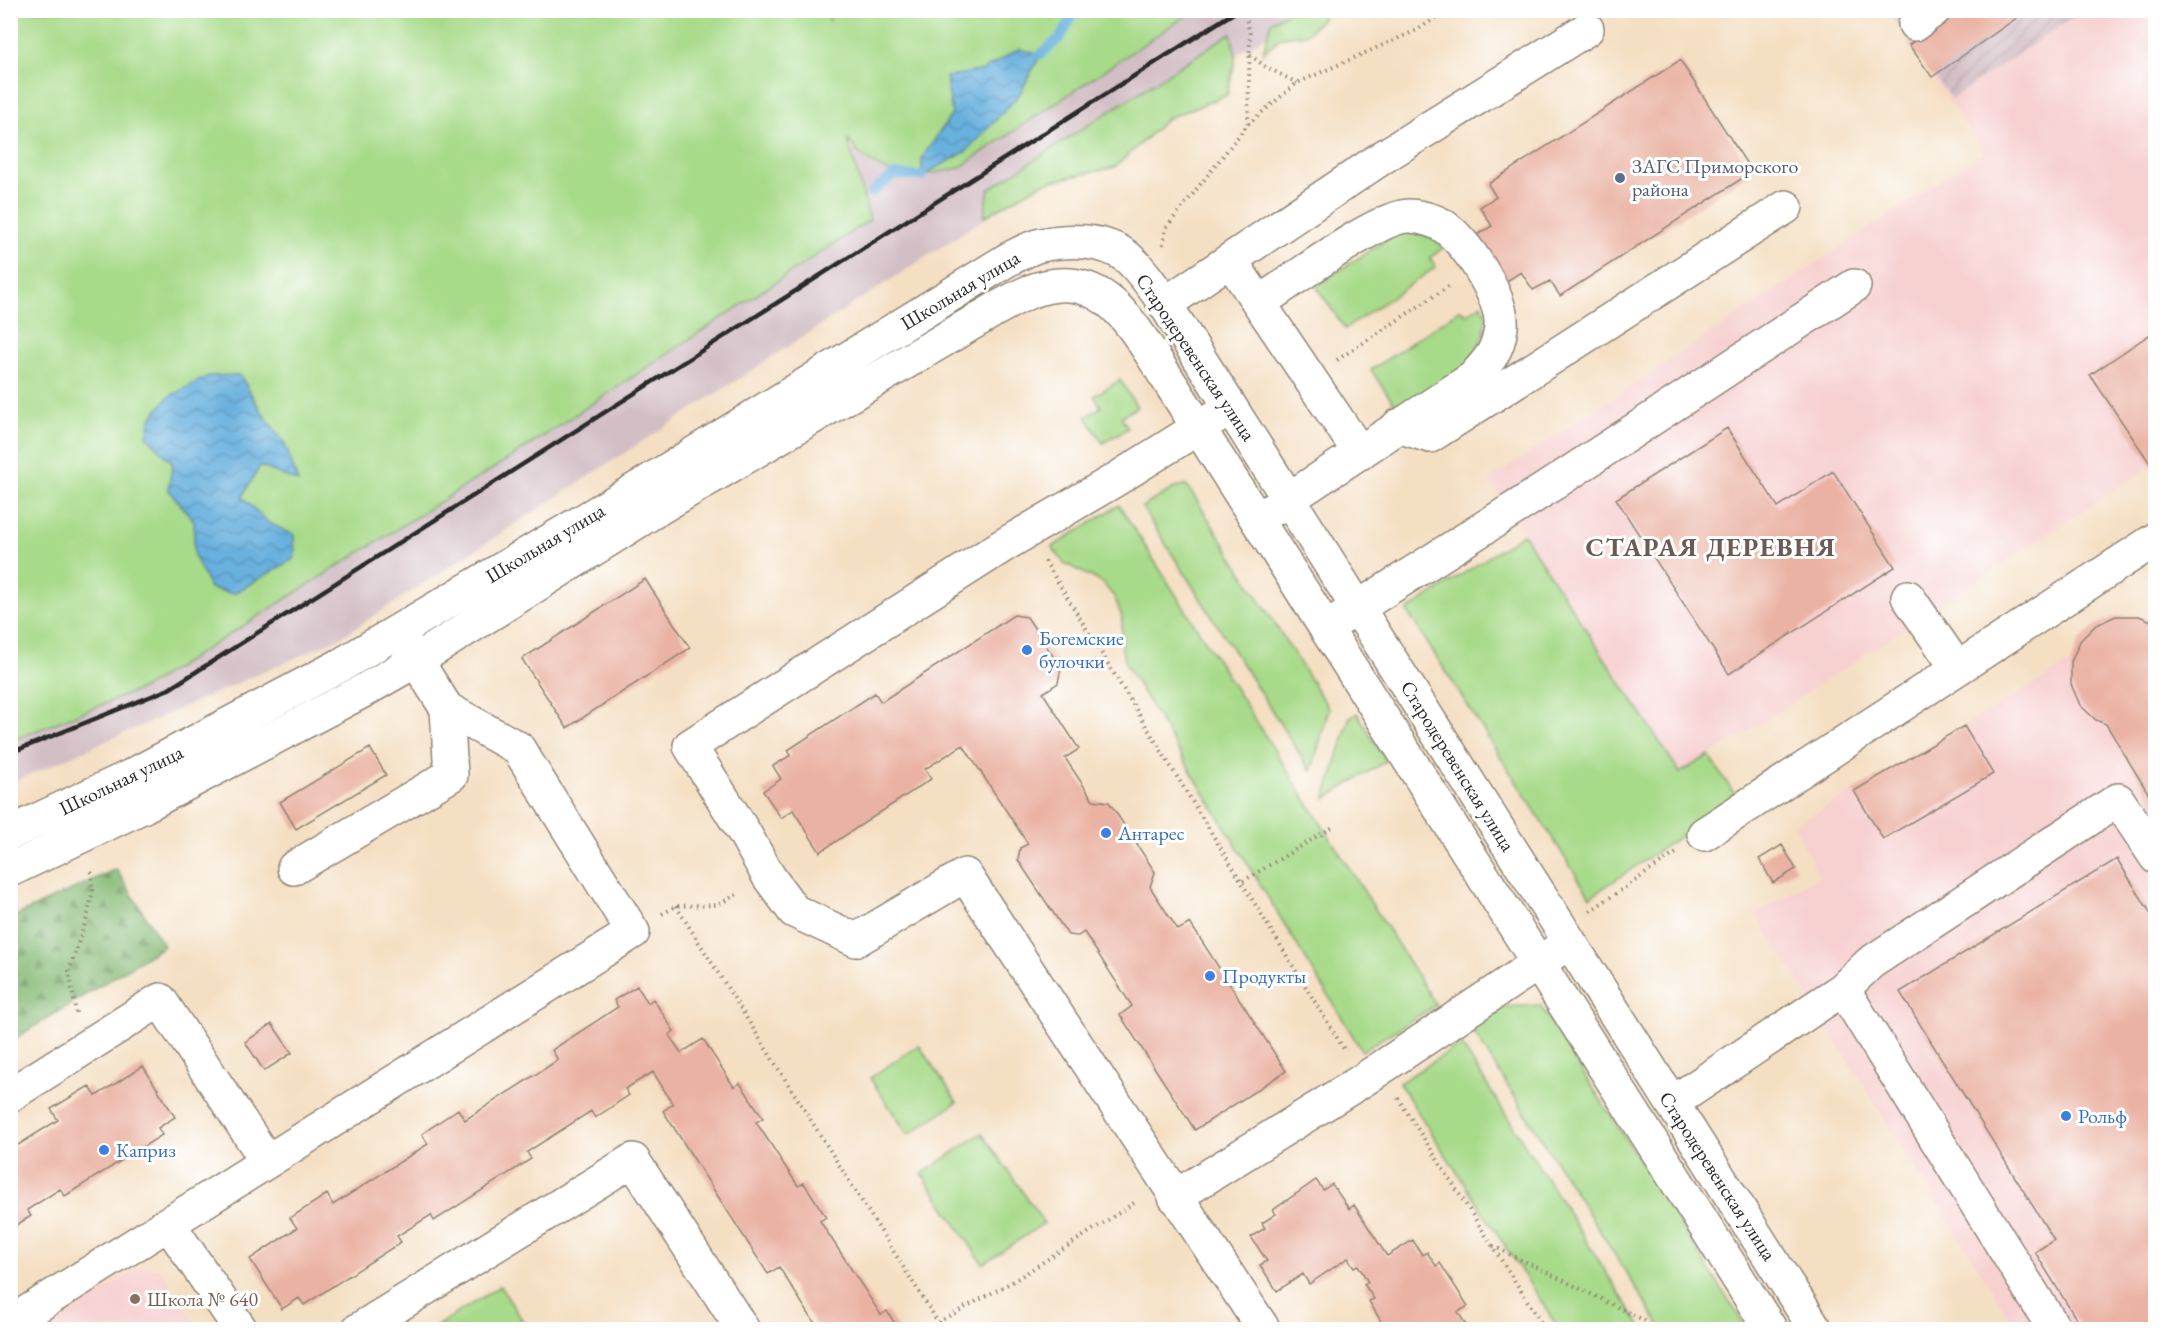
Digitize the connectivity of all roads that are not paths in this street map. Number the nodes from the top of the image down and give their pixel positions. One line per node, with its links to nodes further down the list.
1 (1587, 29): 4 (street)
2 (1786, 207): 10 (street)
3 (1070, 242): 8 (street, Стародеревенская улица); 19 (street, Школьная улица)
4 (1230, 261): 7 (street); 8 (street)
5 (1067, 285): 11 (street, Стародеревенская улица); 20 (street, Школьная улица)
6 (1854, 286): 17 (street)
7 (1259, 303): 10 (street); 12 (street)
8 (1166, 304): 9 (street, Стародеревенская улица)
9 (1231, 407): 11 (street); 13 (street, Стародеревенская улица)
10 (1398, 426): 12 (street)
11 (1199, 428): 14 (street, Стародеревенская улица); 34 (street)
12 (1360, 453): 13 (street)
13 (1289, 500): 14 (street); 17 (street, Стародеревенская улица)
14 (1257, 519): 18 (street, Стародеревенская улица)
15 (2156, 539): 21 (street)
16 (1908, 597): 21 (street)
17 (1358, 608): 18 (street); 28 (street, Стародеревенская улица)
18 (1326, 628): 29 (street, Стародеревенская улица)
19 (397, 632): 20 (street); 23 (street, Школьная улица)
20 (417, 660): 22 (street); 27 (street, Школьная улица)
21 (1957, 669): 24 (street)
22 (447, 710): 26 (street); 33 (street)
23 (10, 833)
24 (1704, 834)
25 (2156, 857): 30 (street)
26 (294, 868)
27 (10, 870)
28 (1569, 942): 29 (street); 32 (street, Стародеревенская улица)
29 (1538, 963): 34 (street); 41 (street, Стародеревенская улица)
30 (1843, 989): 32 (street); 43 (street)
31 (10, 1095): 33 (street)
32 (1672, 1103): 42 (street, Стародеревенская улица)
33 (267, 1161): 35 (street)
34 (1175, 1197): 40 (street)
35 (168, 1223): 36 (street); 37 (street)
36 (10, 1323)
37 (241, 1329)
38 (358, 1329): 39 (street)
39 (743, 1329)
40 (1264, 1329)
41 (1771, 1329)
42 (1816, 1329)
43 (2055, 1329)

